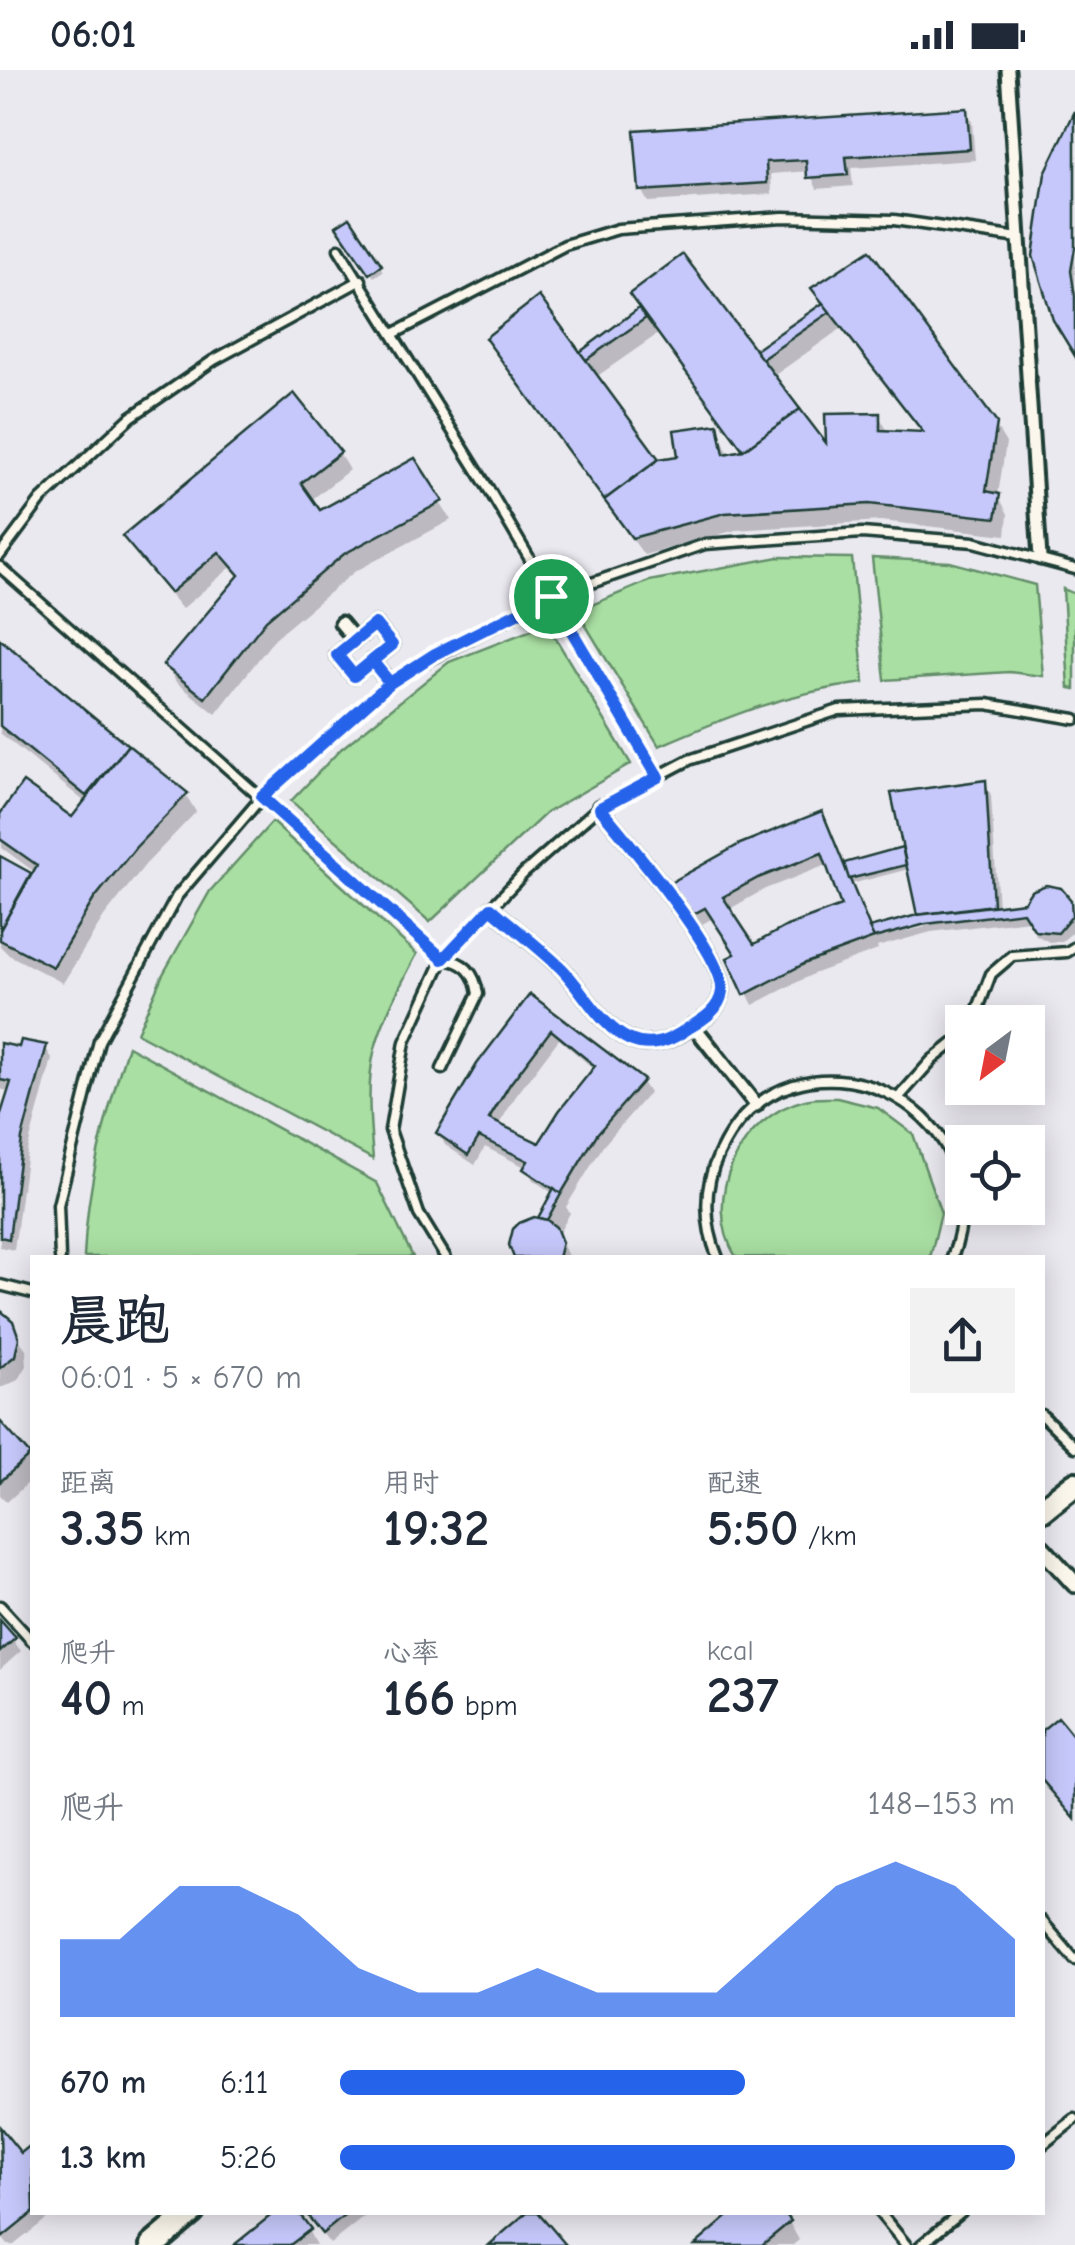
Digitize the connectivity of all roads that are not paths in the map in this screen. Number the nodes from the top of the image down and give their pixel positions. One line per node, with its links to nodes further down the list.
1 (1008, 70): 2 (street)
2 (1019, 238): 5 (lane); 7 (street)
3 (339, 249): 4 (lane)
4 (361, 280): 5 (lane); 6 (lane)
5 (393, 334): 10 (lane)
6 (0, 555)
7 (1040, 558): 9 (lane); 10 (lane)
8 (0, 567): 17 (lane)
9 (1075, 569)
10 (551, 596): 14 (lane); 16 (lane)
11 (341, 623): 12 (street)
12 (356, 640): 13 (street); 13 (street)
13 (372, 661): 14 (street)
14 (390, 683): 17 (lane)
15 (1075, 719): 16 (lane)
16 (658, 777): 18 (lane)
17 (262, 797): 21 (lane); 28 (lane)
18 (600, 808): 19 (lane); 23 (street)
19 (491, 908): 21 (lane); 23 (street)
20 (1075, 947): 22 (lane)
21 (443, 959): 25 (lane); 29 (lane)
22 (980, 1005)
23 (693, 1025): 27 (street)
24 (945, 1050): 26 (lane)
25 (442, 1070)
26 (899, 1097): 27 (lane); 31 (lane)
27 (756, 1105): 30 (lane)
28 (60, 1255)
29 (444, 1255)
30 (717, 1255)
31 (953, 1255)
32 (0, 1285): 33 (lane)
33 (30, 1292)
34 (1045, 1418): 35 (lane)
35 (1075, 1447)
36 (1075, 1484): 37 (main road)
37 (1045, 1508)
38 (1045, 1551): 39 (street)
39 (1075, 1584)
40 (0, 1606): 41 (lane)
41 (30, 1639)
42 (1045, 1925): 43 (lane)
43 (1075, 1960)
44 (1075, 2118): 45 (lane)
45 (1045, 2143)
46 (188, 2215): 49 (main road)
47 (881, 2215): 50 (lane)
48 (957, 2215): 51 (lane)
49 (153, 2245)
50 (906, 2245)
51 (921, 2245)

